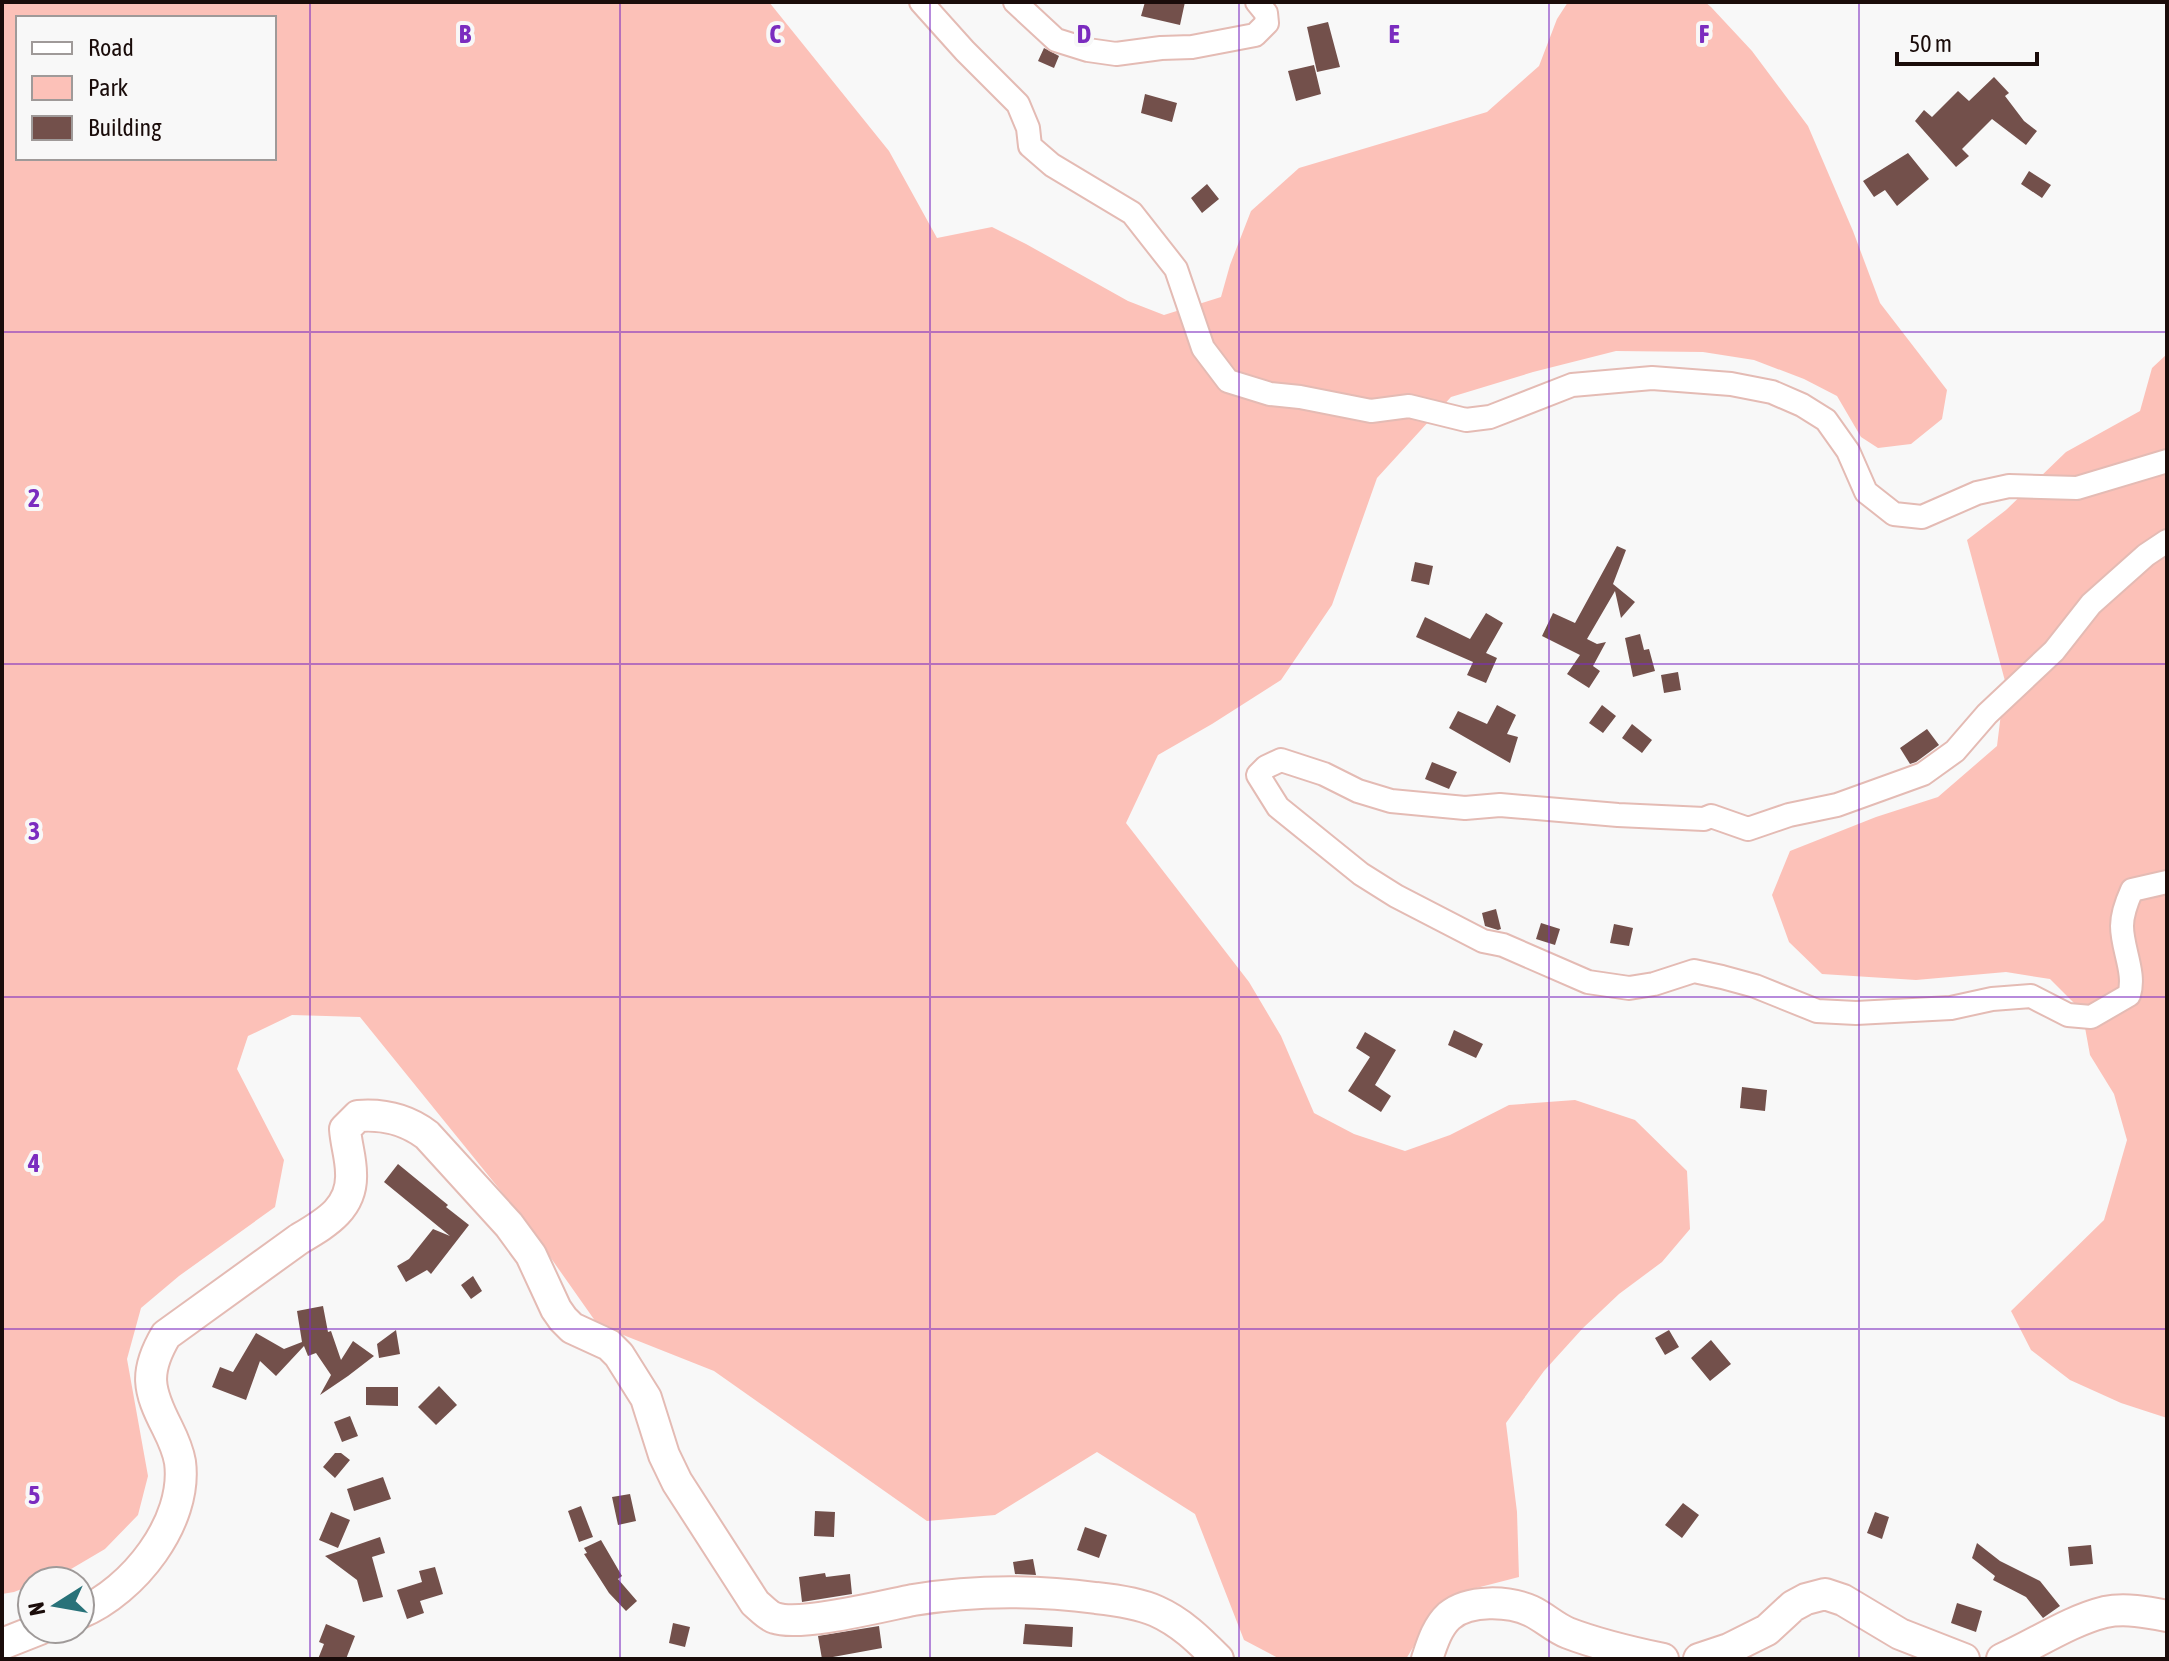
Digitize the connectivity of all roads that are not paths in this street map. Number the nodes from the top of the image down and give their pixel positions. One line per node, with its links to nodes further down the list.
1 (921, 2): 4 (street)
2 (1015, 2): 3 (street)
3 (1257, 2)
4 (2167, 461)
5 (2167, 541): 6 (street)
6 (2167, 882)
7 (96, 1604): 9 (main road)
8 (2167, 1616): 14 (main road)
9 (1218, 1659)
10 (1427, 1659): 11 (main road)
11 (1663, 1659)
12 (1699, 1659): 13 (main road)
13 (1964, 1659)
14 (2002, 1659)

